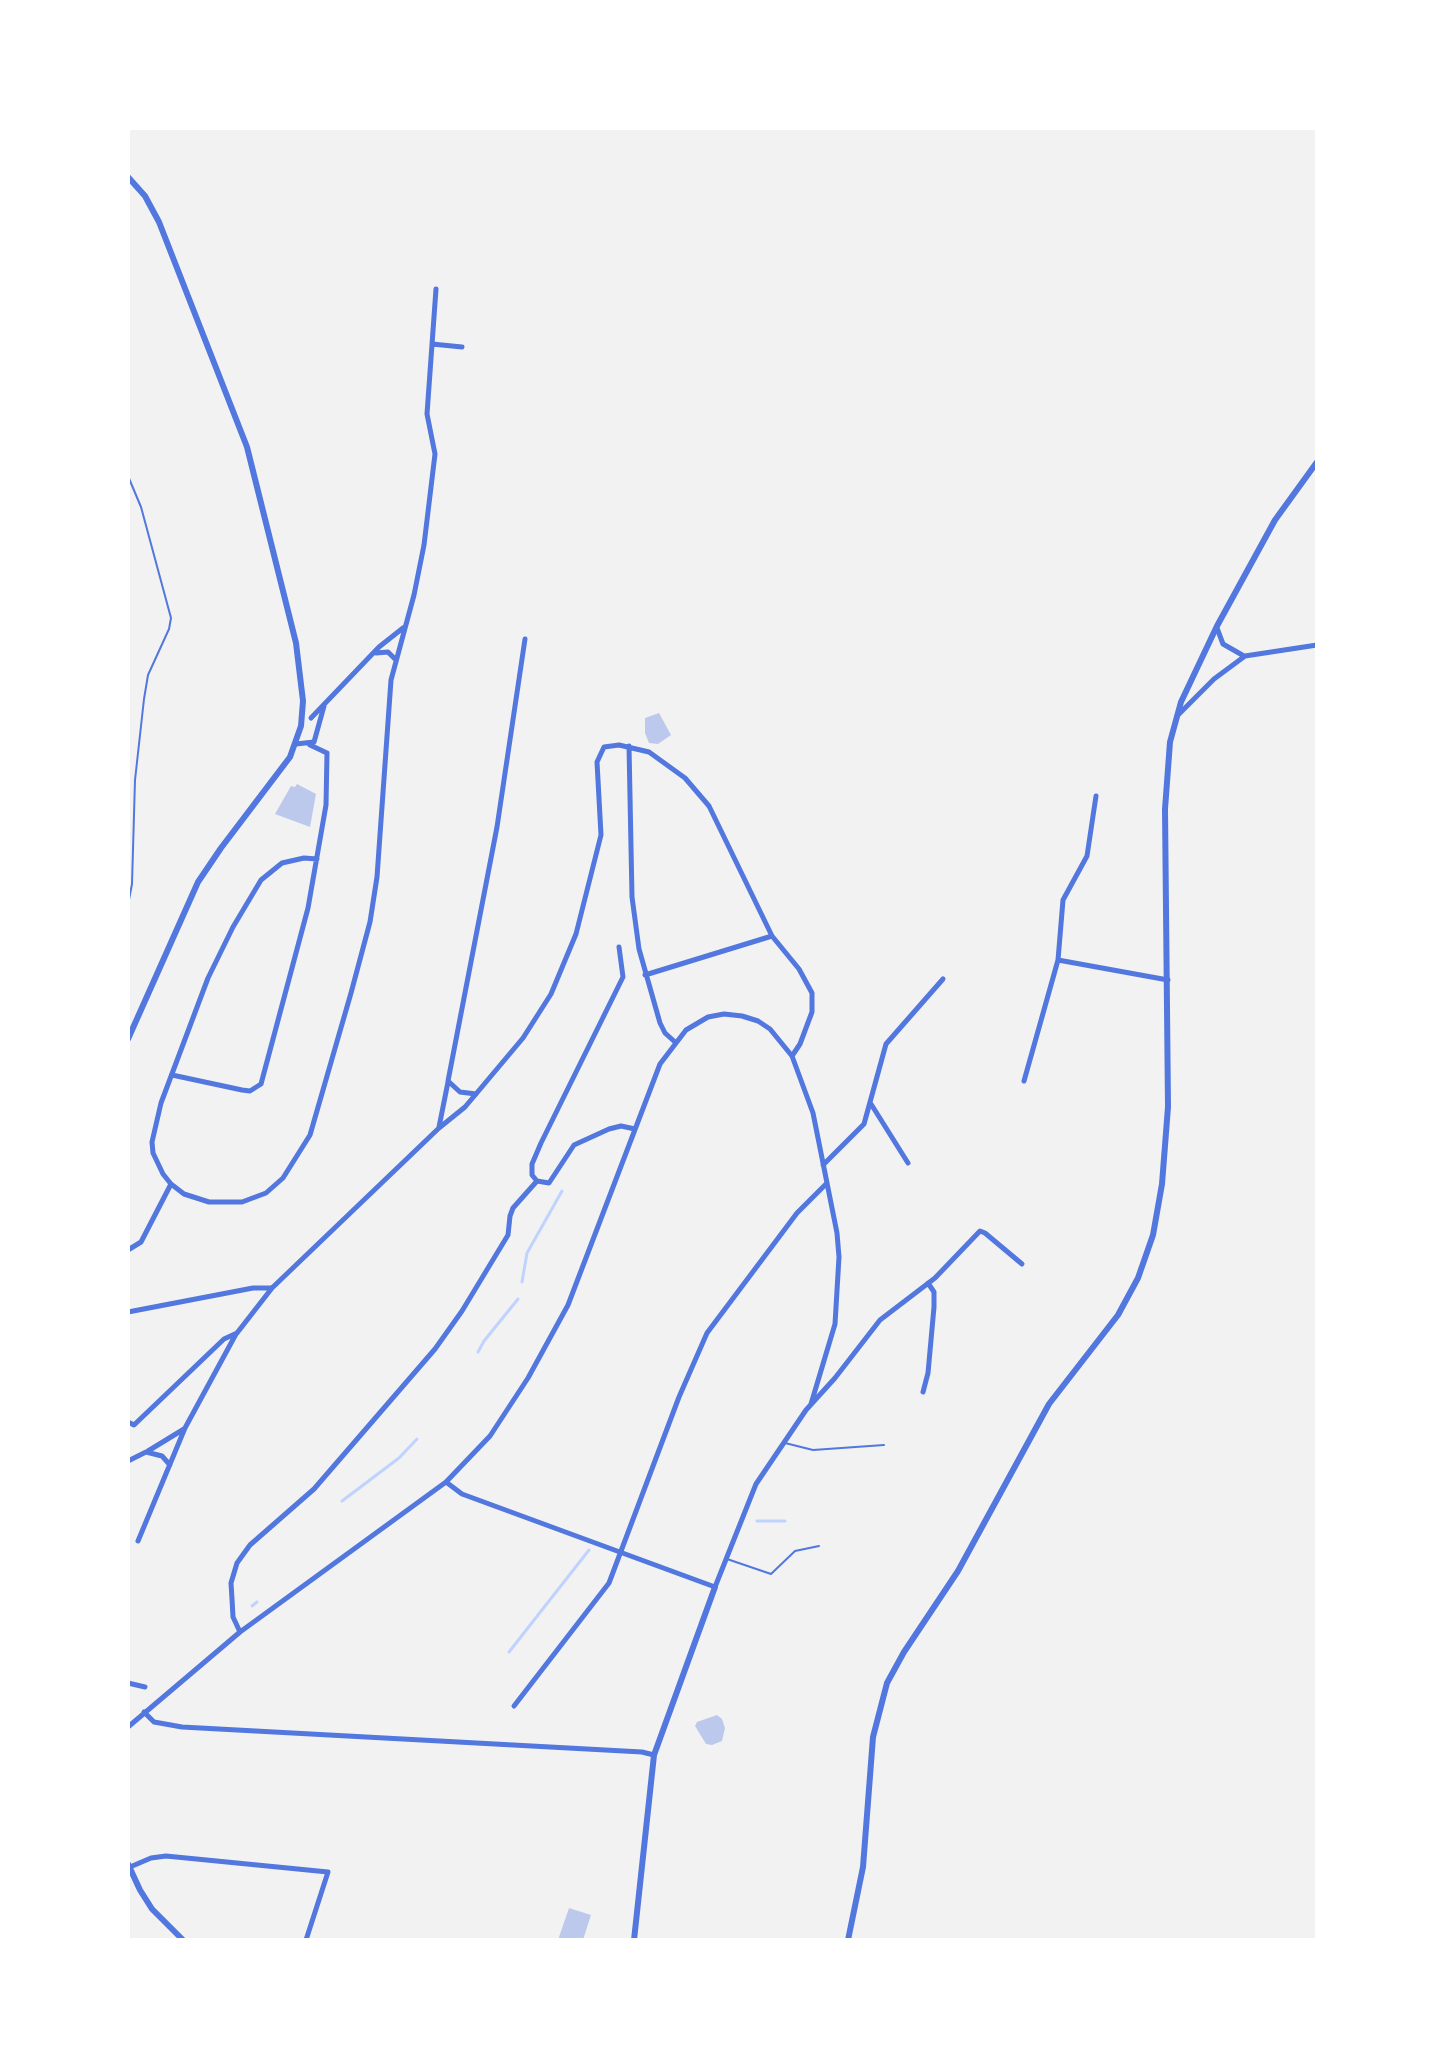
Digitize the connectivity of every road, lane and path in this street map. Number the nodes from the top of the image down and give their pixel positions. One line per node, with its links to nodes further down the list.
1 (128, 177): 16 (street)
2 (436, 289): 3 (street)
3 (432, 344): 4 (street); 8 (street)
4 (462, 347)
5 (1317, 462): 7 (street)
6 (128, 476): 26 (lane)
7 (1217, 626): 12 (street); 15 (street)
8 (404, 627): 11 (street); 13 (street)
9 (525, 639): 37 (street)
10 (1317, 645): 12 (street)
11 (373, 654): 13 (street); 14 (street)
12 (1245, 656): 15 (street)
13 (396, 660): 47 (street)
14 (325, 706): 17 (street); 18 (street)
15 (1176, 716): 32 (street)
16 (303, 717): 17 (street); 22 (street)
17 (311, 718): 18 (street)
18 (318, 724): 19 (street)
19 (316, 736): 20 (street); 23 (street)
20 (308, 744): 22 (street); 23 (street)
21 (629, 746): 27 (street); 30 (street); 39 (street)
22 (294, 748): 33 (street)
23 (327, 753): 25 (street)
24 (1096, 796): 29 (street)
25 (317, 859): 36 (street); 36 (street)
26 (128, 905)
27 (772, 936): 30 (street); 35 (street)
28 (619, 947): 45 (street)
29 (1058, 960): 32 (street); 38 (street)
30 (645, 975): 34 (street)
31 (943, 979): 40 (street)
32 (1168, 980): 80 (street)
33 (128, 1039)
34 (675, 1042): 35 (street); 42 (street)
35 (792, 1056): 44 (street)
36 (172, 1075): 47 (street)
37 (448, 1081): 39 (street); 41 (street)
38 (1024, 1081)
39 (477, 1094): 41 (street)
40 (871, 1104): 43 (street); 44 (street)
41 (439, 1128): 51 (street)
42 (635, 1129): 45 (street); 63 (street)
43 (908, 1163)
44 (823, 1165): 46 (street)
45 (537, 1181): 69 (street)
46 (827, 1183): 55 (street); 66 (street)
47 (171, 1184): 48 (street)
48 (128, 1250)
49 (1022, 1264): 50 (street)
50 (928, 1283): 54 (street); 55 (street)
51 (272, 1288): 52 (street); 53 (street)
52 (128, 1312)
53 (237, 1333): 56 (street); 57 (street)
54 (923, 1392)
55 (811, 1404): 58 (street)
56 (128, 1422)
57 (185, 1428): 60 (street); 62 (street)
58 (783, 1443): 59 (lane); 67 (street)
59 (884, 1445)
60 (146, 1452): 61 (street); 62 (street)
61 (128, 1461)
62 (170, 1465): 64 (street)
63 (446, 1482): 66 (street); 69 (street)
64 (138, 1541)
65 (819, 1546): 67 (lane)
66 (621, 1552): 68 (street); 72 (street)
67 (726, 1558): 68 (street)
68 (715, 1587): 75 (street)
69 (240, 1632): 73 (street)
70 (128, 1683): 71 (street)
71 (145, 1687)
72 (514, 1706)
73 (144, 1712): 74 (street); 75 (street)
74 (128, 1727)
75 (654, 1755): 79 (street)
76 (129, 1865): 77 (street); 78 (street)
77 (183, 1940)
78 (306, 1940)
79 (634, 1940)
80 (848, 1940)

